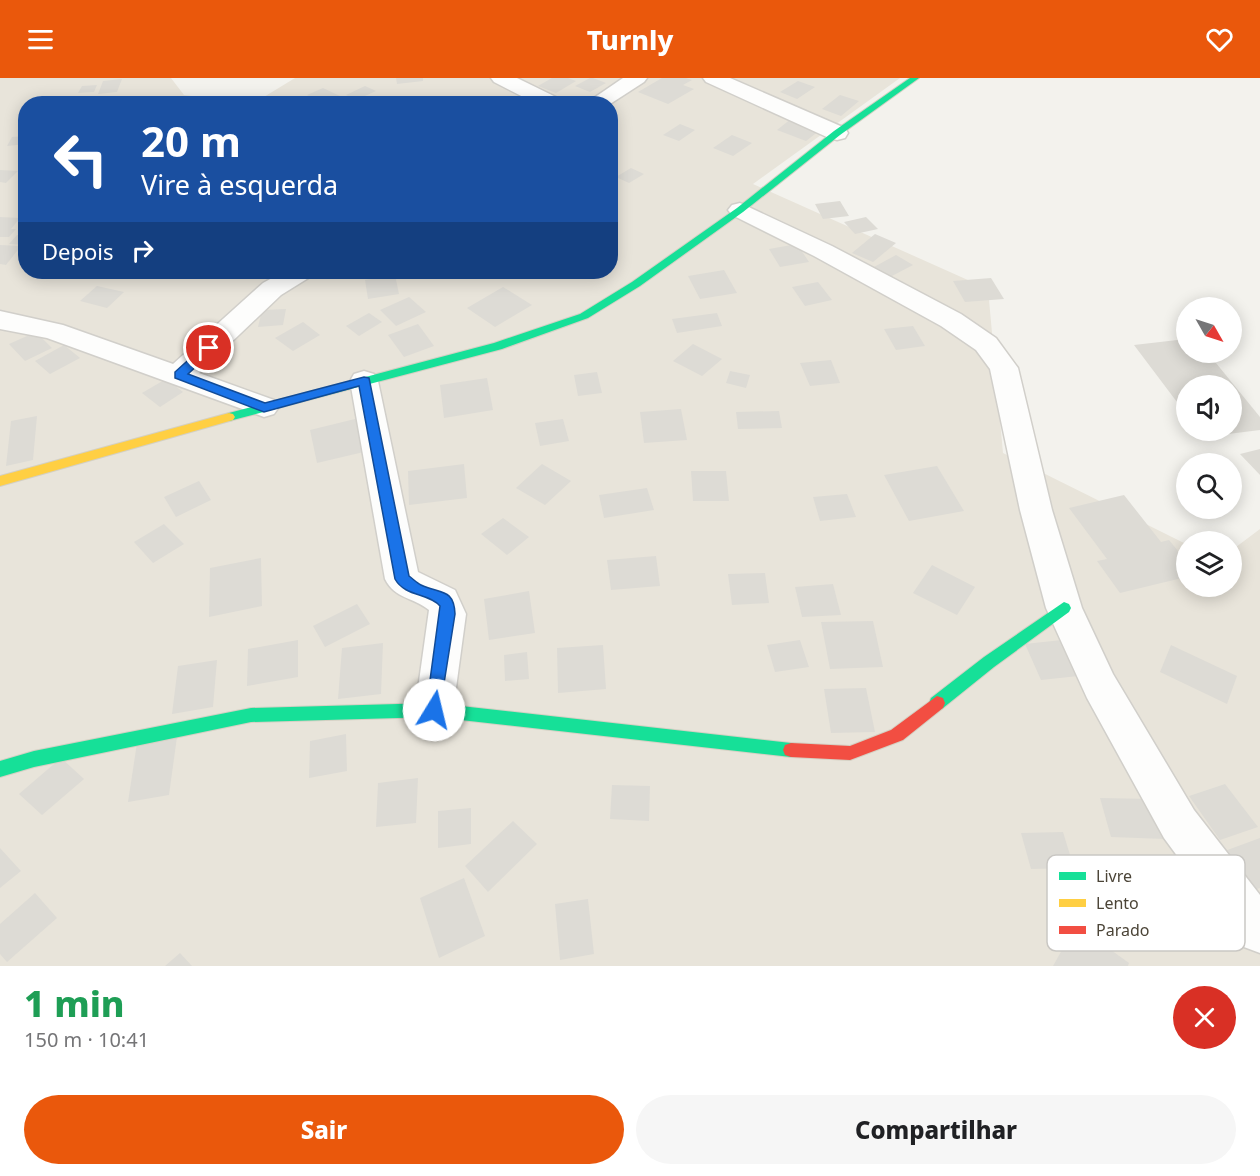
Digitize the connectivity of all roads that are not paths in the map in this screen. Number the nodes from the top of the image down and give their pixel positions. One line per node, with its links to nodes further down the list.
1 (501, 78): 5 (street)
2 (637, 78): 6 (street)
3 (713, 78): 7 (street)
4 (915, 78): 7 (street)
5 (538, 96)
6 (608, 96)
7 (837, 133): 8 (street)
8 (740, 210): 12 (street); 15 (street)
9 (289, 279): 11 (street)
10 (0, 320): 11 (street)
11 (179, 375): 13 (street)
12 (364, 381): 13 (street); 16 (street)
13 (264, 407): 14 (street)
14 (0, 481)
15 (1064, 608): 16 (street); 18 (street)
16 (434, 710): 17 (street)
17 (0, 769)
18 (1202, 855)
19 (1245, 911): 20 (street)
20 (1260, 931)

